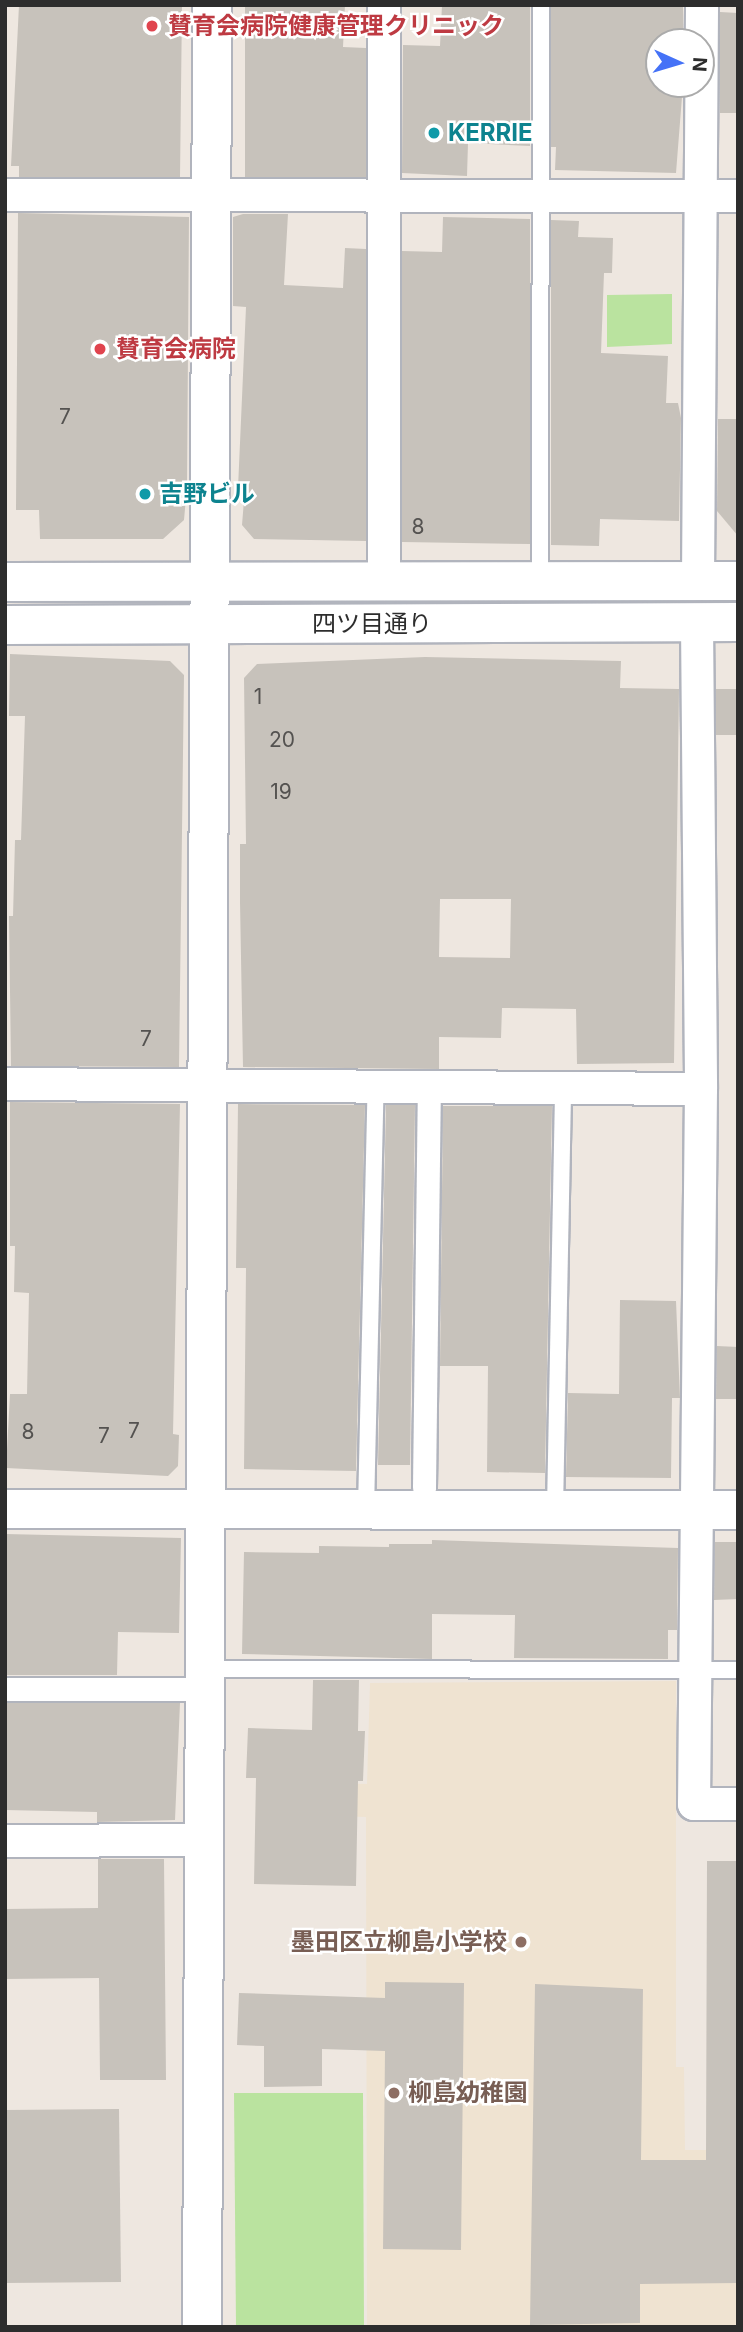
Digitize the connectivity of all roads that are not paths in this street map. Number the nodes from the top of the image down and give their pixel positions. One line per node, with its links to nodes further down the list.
1 (212, 5): 5 (street)
2 (384, 5): 6 (street)
3 (541, 5): 8 (lane)
4 (702, 5): 9 (street)
5 (209, 194): 6 (street); 7 (street); 15 (street)
6 (384, 194): 8 (street); 16 (street)
7 (5, 195)
8 (541, 195): 9 (street); 11 (lane)
9 (701, 196): 10 (street); 12 (street)
10 (738, 196)
11 (540, 581): 12 (street, 四ツ目通り); 16 (street, 四ツ目通り)
12 (698, 581): 13 (street, 四ツ目通り)
13 (738, 581)
14 (5, 582): 15 (street, 四ツ目通り)
15 (209, 582): 16 (street, 四ツ目通り); 20 (street)
16 (384, 582)
17 (697, 622): 18 (street, 四ツ目通り); 20 (street, 四ツ目通り); 26 (street)
18 (738, 622)
19 (5, 625): 20 (street, 四ツ目通り)
20 (209, 625): 21 (street)
21 (207, 1083): 22 (street); 23 (street); 29 (street)
22 (5, 1084)
23 (376, 1085): 24 (street); 30 (lane)
24 (429, 1086): 25 (street); 27 (street)
25 (563, 1087): 26 (street); 31 (lane)
26 (701, 1089): 32 (street)
27 (424, 1487)
28 (5, 1509): 29 (street)
29 (206, 1510): 30 (street); 36 (street)
30 (366, 1510): 31 (street)
31 (555, 1510): 32 (street)
32 (698, 1510): 33 (street); 35 (street)
33 (738, 1510)
34 (738, 1670): 35 (lane)
35 (696, 1671): 36 (lane); 38 (street)
36 (206, 1679): 37 (street); 39 (street)
37 (5, 1689)
38 (738, 1804)
39 (204, 1840): 40 (street); 41 (street)
40 (5, 1841)
41 (202, 2327)

